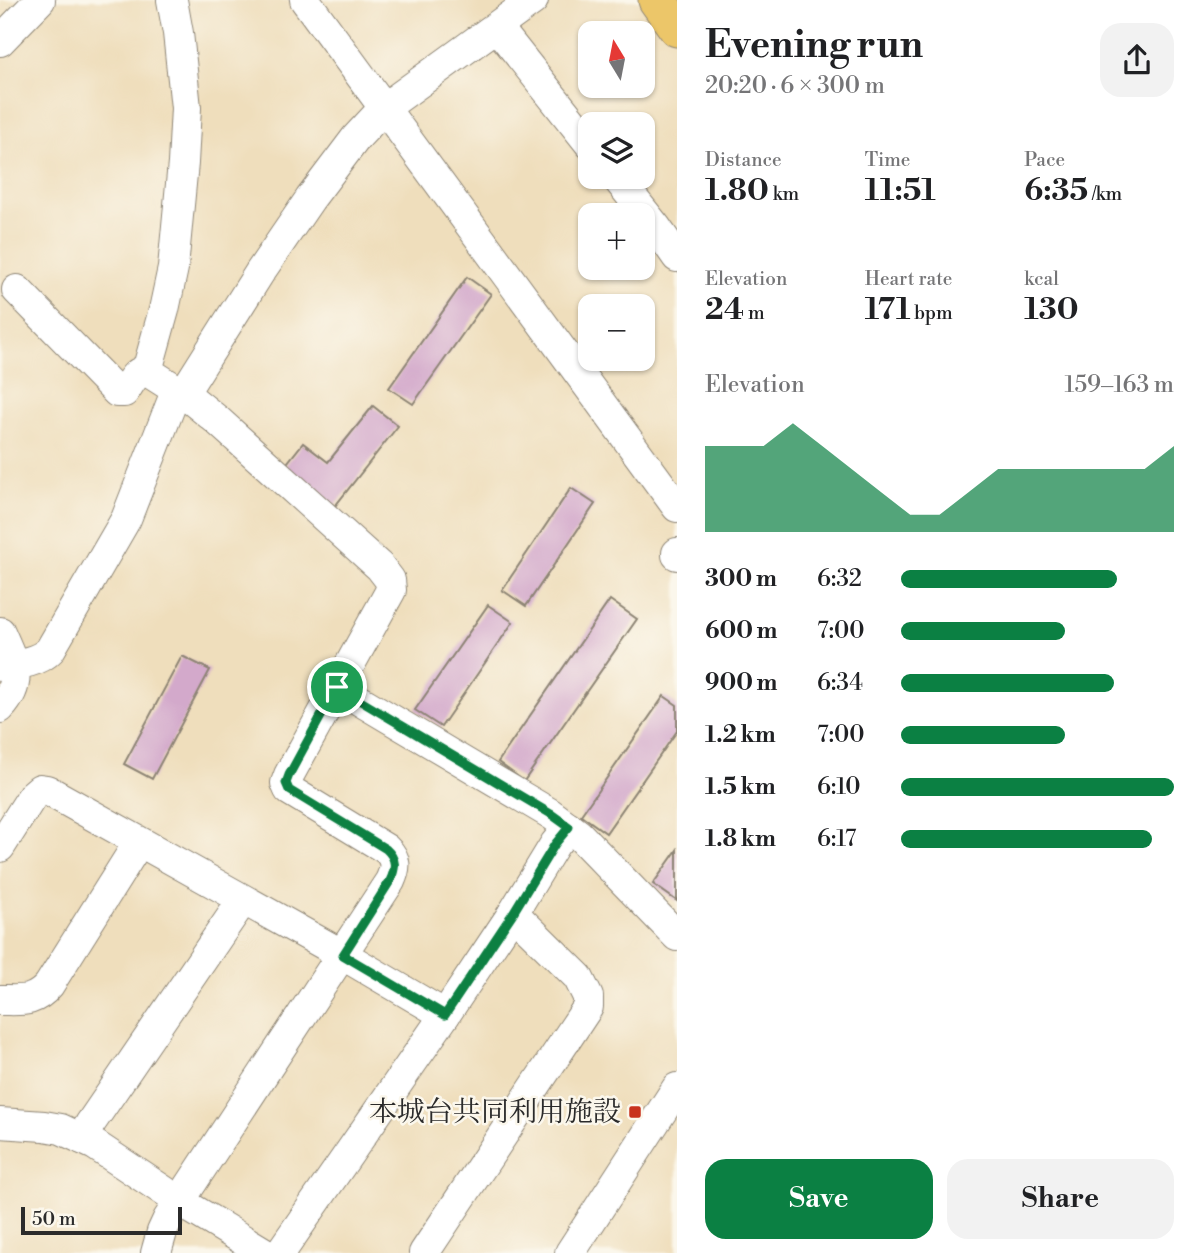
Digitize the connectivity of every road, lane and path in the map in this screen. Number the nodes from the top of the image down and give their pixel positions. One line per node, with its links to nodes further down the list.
1 (40, 0): 8 (street)
2 (172, 0): 14 (street)
3 (304, 0): 9 (street)
4 (533, 0): 6 (street)
5 (657, 0): 7 (main road)
6 (497, 27): 9 (street); 10 (street)
7 (677, 27)
8 (0, 41)
9 (384, 108): 15 (street); 16 (street)
10 (578, 129)
11 (625, 189): 12 (street)
12 (677, 257)
13 (17, 290): 14 (street)
14 (147, 371): 15 (street)
15 (180, 392): 18 (street); 19 (street)
16 (677, 507)
17 (0, 632): 18 (street)
18 (6, 665): 20 (street)
19 (337, 687): 21 (street); 27 (street)
20 (0, 708)
21 (569, 827): 25 (street); 26 (street)
22 (139, 842): 23 (street); 24 (street); 28 (street)
23 (0, 847)
24 (243, 900): 27 (street); 32 (street)
25 (513, 913): 29 (street); 37 (street)
26 (677, 936)
27 (343, 955): 29 (street); 33 (street)
28 (0, 1000)
29 (445, 1015): 36 (street)
30 (677, 1088): 38 (street)
31 (0, 1123): 32 (street)
32 (82, 1139): 33 (street)
33 (179, 1201): 34 (street); 35 (street)
34 (156, 1253)
35 (265, 1253)
36 (280, 1253)
37 (424, 1253)
38 (570, 1253)

